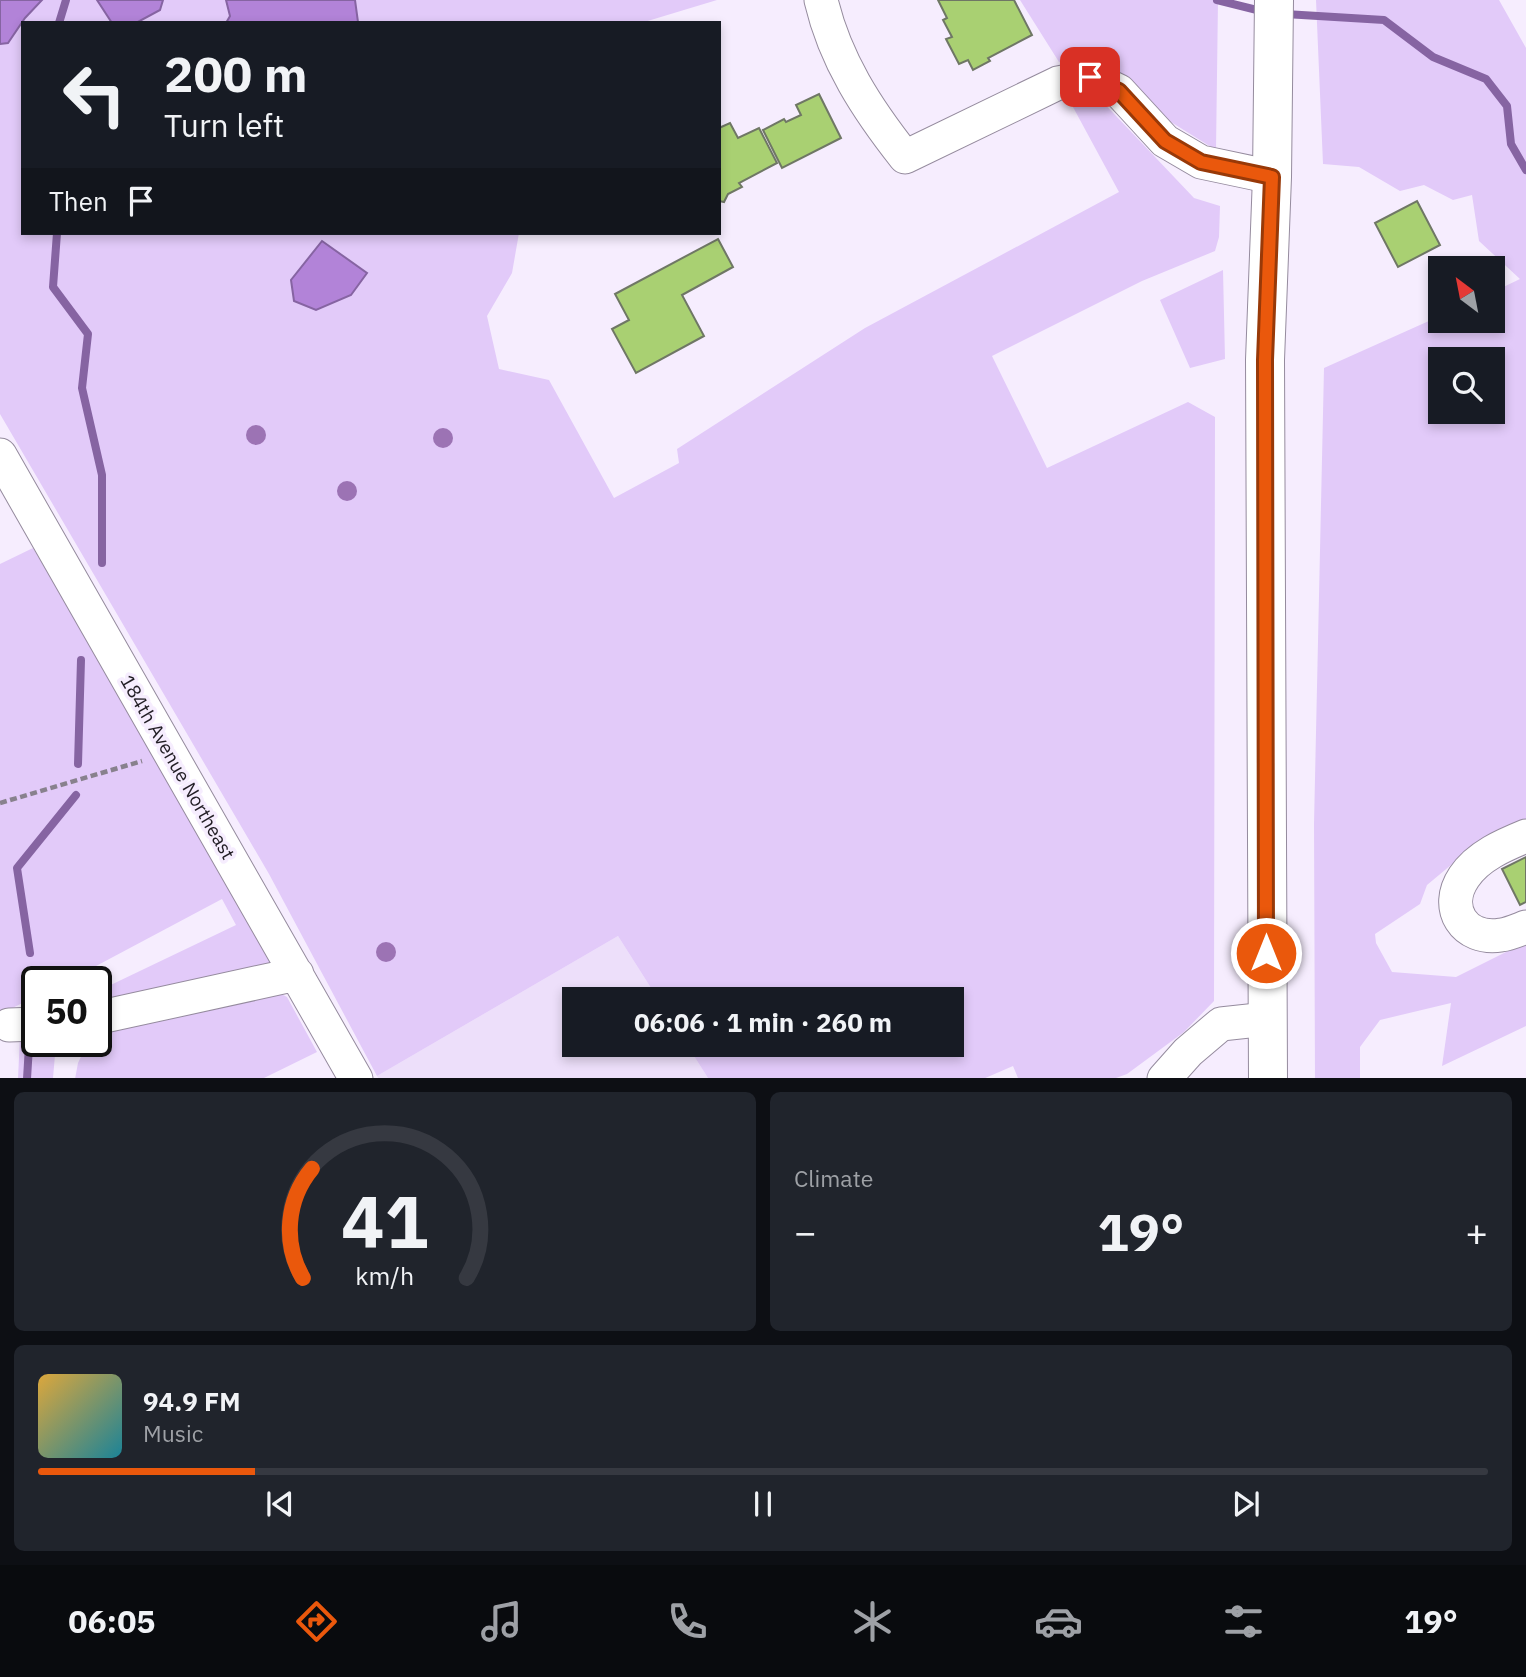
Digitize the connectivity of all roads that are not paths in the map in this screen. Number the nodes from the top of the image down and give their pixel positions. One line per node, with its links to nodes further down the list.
1 (821, 0): 3 (street)
2 (1274, 0): 3 (main road)
3 (1272, 177): 9 (main road)
4 (0, 455): 7 (street, 184th Avenue Northeast)
5 (1526, 836): 6 (street)
6 (1526, 927)
7 (297, 974): 8 (street); 10 (street, 184th Avenue Northeast)
8 (112, 1014)
9 (1267, 1019): 11 (street); 12 (main road)
10 (355, 1078)
11 (1165, 1078)
12 (1268, 1078)

